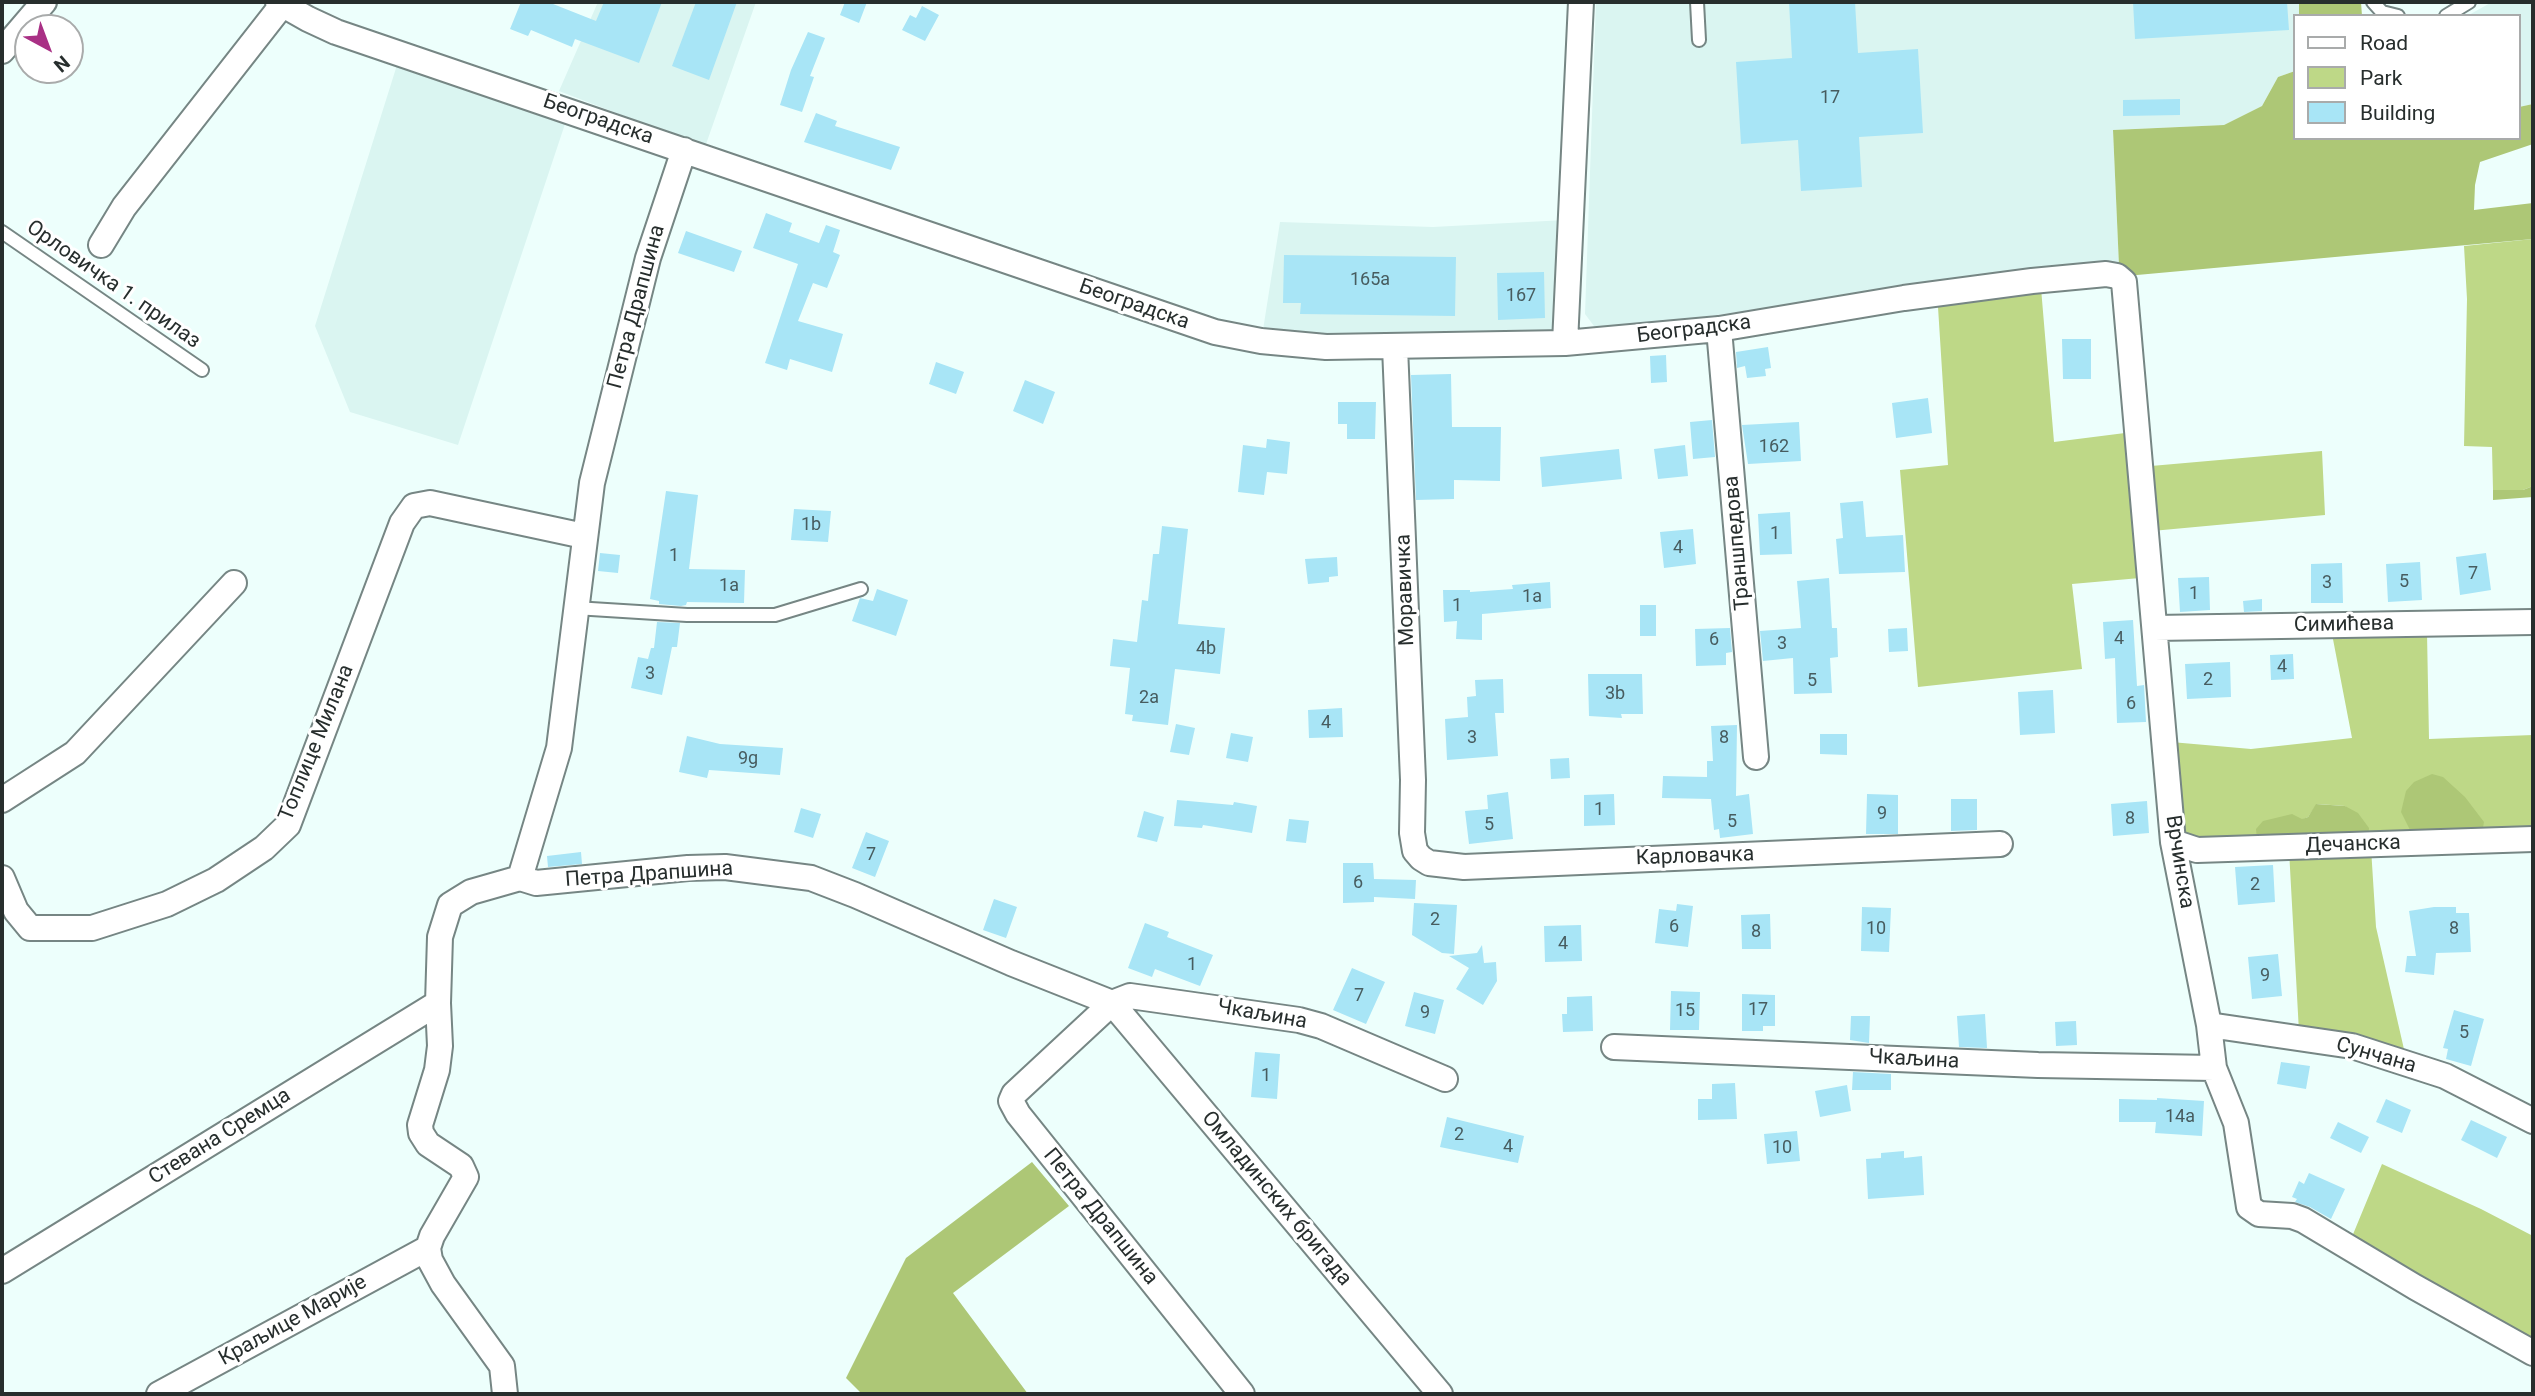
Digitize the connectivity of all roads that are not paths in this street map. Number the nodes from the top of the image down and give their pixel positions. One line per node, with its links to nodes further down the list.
1 (44, 2): 10 (street)
2 (1581, 2): 16 (street)
3 (1697, 2): 9 (lane)
4 (2373, 2): 7 (lane)
5 (2469, 2): 8 (lane)
6 (280, 3): 11 (street, Београдска); 13 (street)
7 (2390, 14)
8 (2449, 14)
9 (1699, 40)
10 (2, 51)
11 (684, 150): 17 (street, Београдска); 19 (street, Петра Драпшина)
12 (2, 232): 18 (lane, Орловичка 1. прилаз)
13 (101, 245)
14 (2032, 281): 15 (street, Београдска); 24 (street, Врчинска)
15 (1719, 329): 16 (street, Београдска); 25 (street, Траншпедова)
16 (1565, 343): 17 (street, Београдска)
17 (1395, 347): 27 (street, Моравичка)
18 (202, 370)
19 (584, 536): 22 (street, Петра Драпшина); 31 (street, Топлице Милана)
20 (234, 583): 26 (street)
21 (861, 589): 22 (lane)
22 (575, 608): 32 (street, Петра Драпшина)
23 (2533, 622): 24 (street, Симићева)
24 (2155, 628): 29 (street, Врчинска)
25 (1756, 757)
26 (2, 800)
27 (1412, 833): 30 (street, Карловачка)
28 (2533, 839): 29 (street, Дечанска)
29 (2173, 842): 35 (street, Врчинска)
30 (2000, 844)
31 (2, 878)
32 (520, 878): 33 (street); 34 (street, Петра Драпшина)
33 (438, 1003): 40 (street); 41 (street, Стевана Сремца)
34 (1112, 1003): 38 (street, Чкаљина); 45 (street, Петра Драпшина); 46 (street, Омладинских бригада)
35 (2209, 1025): 37 (street, Врчинска); 39 (street, Сунчана)
36 (1615, 1047): 37 (street, Чкаљина)
37 (2214, 1068): 42 (street, Врчинска)
38 (1445, 1079)
39 (2533, 1121)
40 (428, 1248): 43 (street, Краљице Марије); 44 (street)
41 (2, 1271)
42 (2533, 1353)
43 (159, 1394)
44 (505, 1394)
45 (1242, 1394)
46 (1440, 1394)

